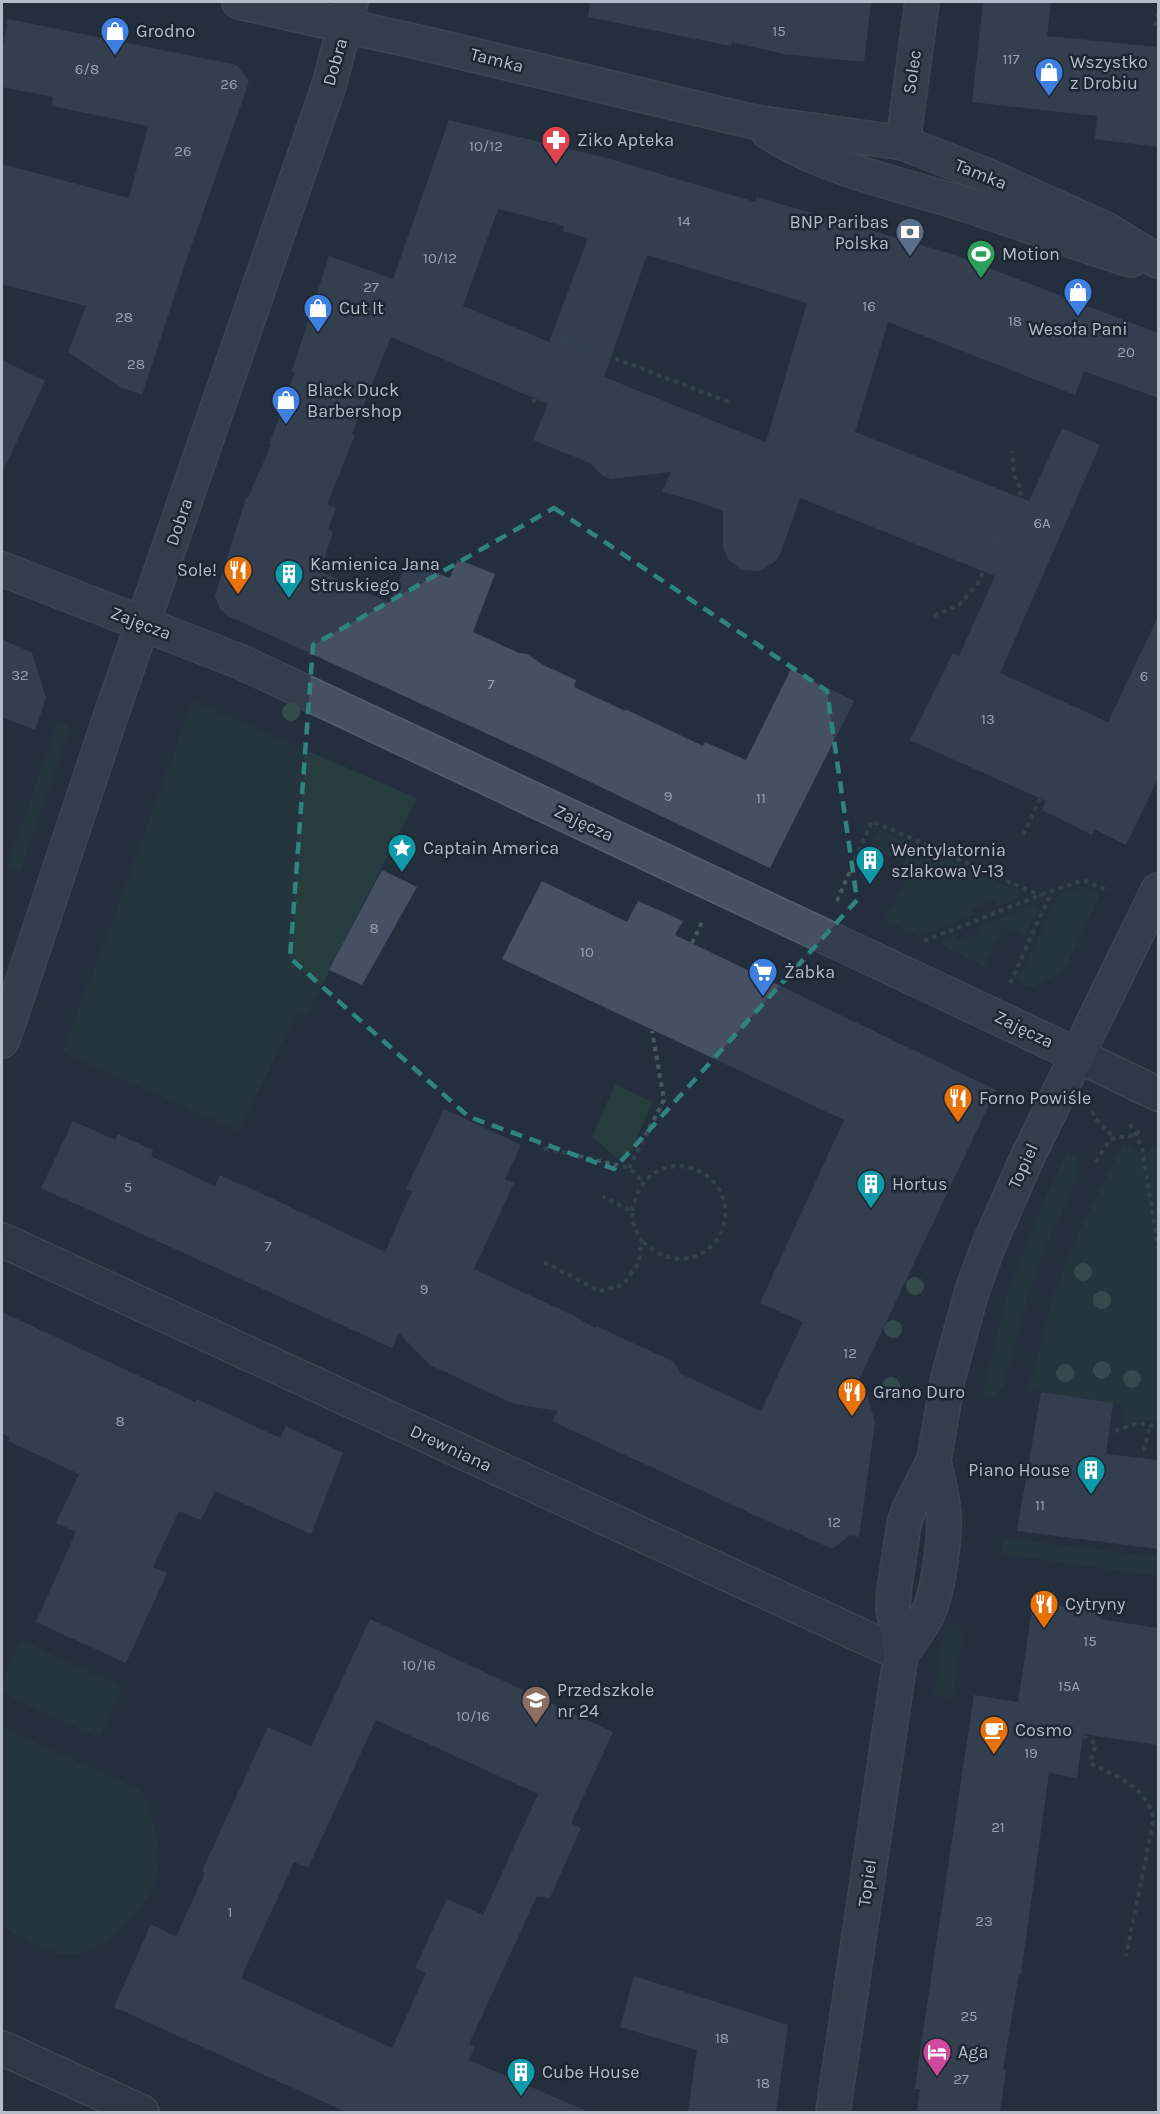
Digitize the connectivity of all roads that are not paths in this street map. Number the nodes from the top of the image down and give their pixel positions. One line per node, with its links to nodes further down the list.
1 (239, 2): 3 (street, Tamka)
2 (922, 2): 5 (street, Solec)
3 (348, 13): 4 (street, Tamka); 9 (street, Dobra)
4 (754, 122): 5 (street, Tamka); 7 (street, Tamka)
5 (903, 143): 6 (street, Tamka)
6 (1158, 261)
7 (1158, 267)
8 (2, 569): 9 (street, Zajęcza)
9 (144, 624): 11 (street, Dobra); 12 (street, Zajęcza)
10 (1158, 890): 12 (street, Topiel)
11 (2, 1041)
12 (1077, 1055): 13 (street, Zajęcza); 15 (street, Topiel)
13 (1152, 1107)
14 (2, 1240): 15 (street, Drewniana)
15 (901, 1654): 18 (street, Topiel)
16 (2, 2048): 17 (street)
17 (142, 2112)
18 (832, 2112)

